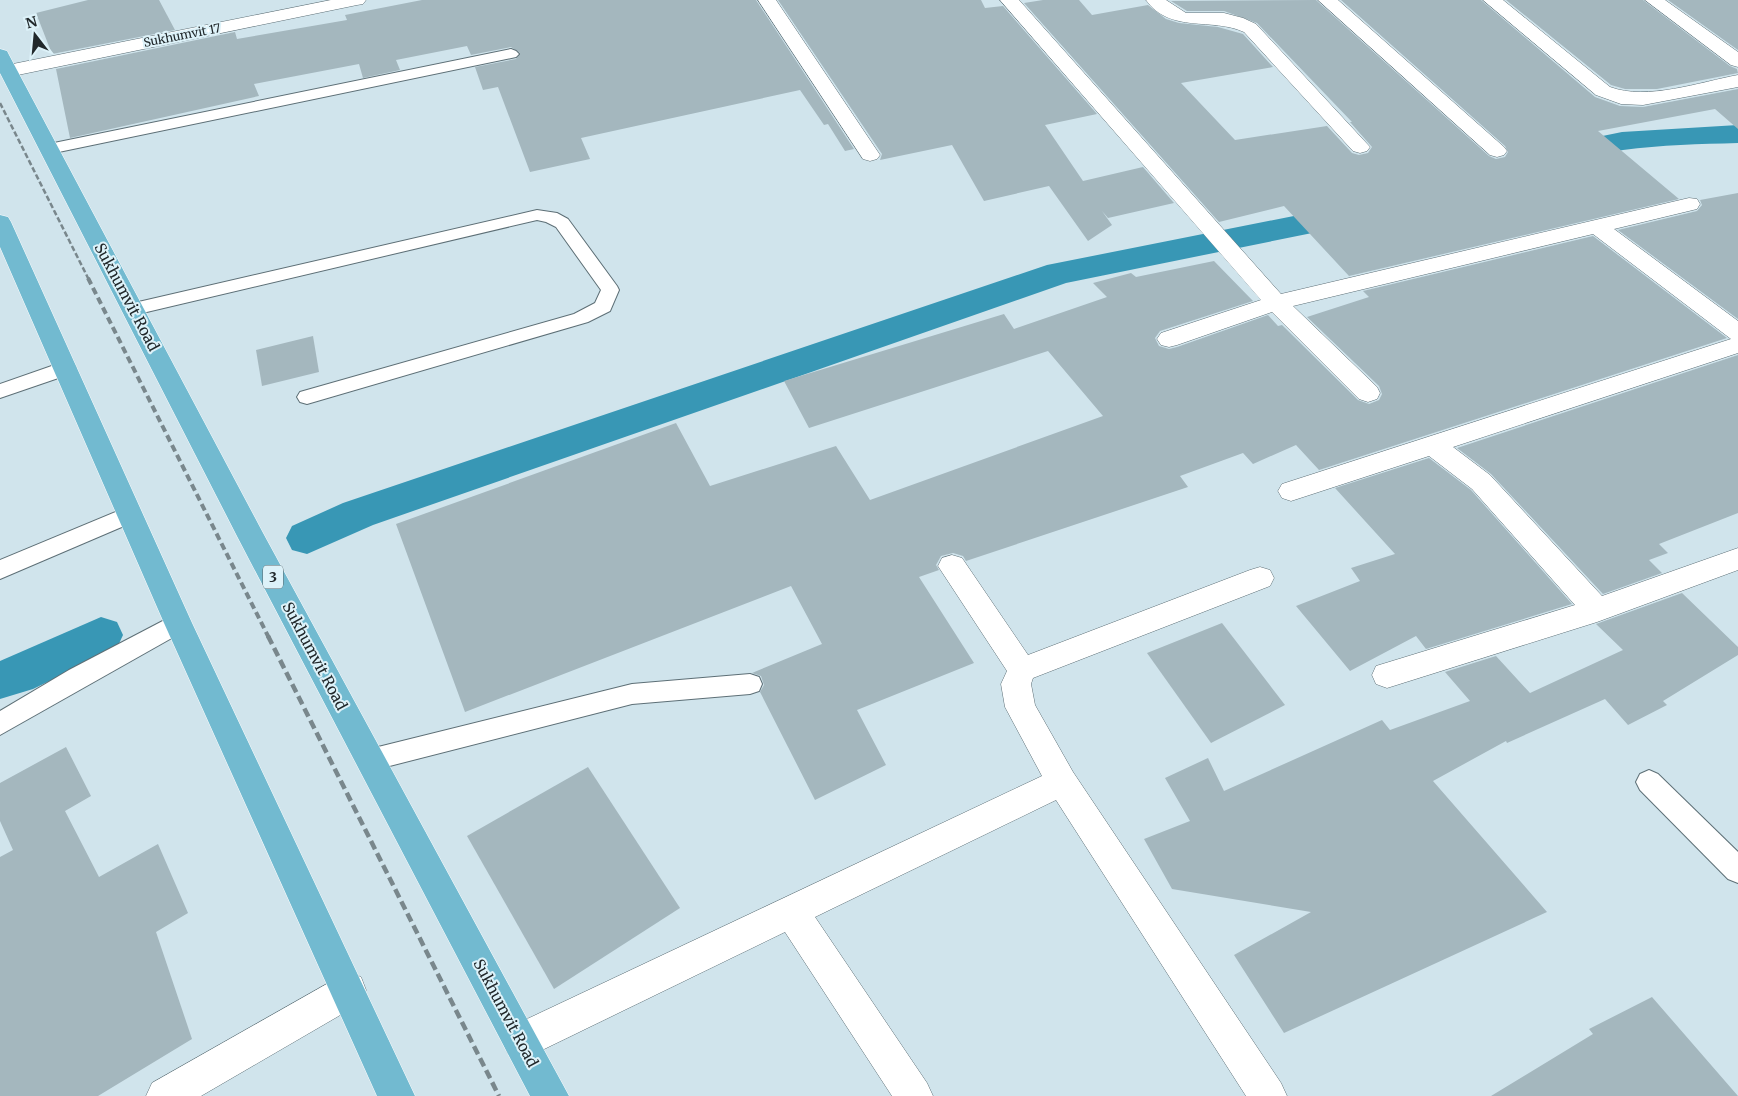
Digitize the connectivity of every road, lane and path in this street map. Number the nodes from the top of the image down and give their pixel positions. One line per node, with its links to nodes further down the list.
1 (357, 0): 10 (street, Sukhumvit 17)
2 (767, 0): 15 (street)
3 (1009, 0): 19 (street)
4 (1155, 0): 12 (street)
5 (1327, 0): 14 (street)
6 (1492, 0): 11 (street)
7 (1654, 0): 9 (street)
8 (511, 54): 13 (lane)
9 (1738, 61)
10 (4, 63): 13 (highway, Sukhumvit Road / 3)
11 (1738, 81)
12 (1360, 147)
13 (49, 149): 20 (highway, Sukhumvit Road / 3)
14 (1496, 151)
15 (870, 154)
16 (1690, 204): 18 (street)
17 (0, 222): 24 (highway)
18 (1598, 226): 19 (street); 21 (street)
19 (1276, 303): 22 (street); 26 (street)
20 (134, 309): 27 (lane); 41 (highway, Sukhumvit Road / 3)
21 (1738, 333)
22 (1169, 339)
23 (1738, 345): 28 (street)
24 (66, 368): 25 (lane); 30 (highway)
25 (0, 391)
26 (1368, 393)
27 (307, 397)
28 (1430, 444): 29 (street); 35 (street)
29 (1291, 491)
30 (130, 514): 33 (lane); 36 (highway)
31 (1738, 559): 35 (street)
32 (952, 566): 37 (street)
33 (0, 570)
34 (1260, 578): 37 (street)
35 (1597, 610): 38 (street)
36 (178, 623): 40 (lane); 46 (highway)
37 (1022, 670): 42 (street)
38 (1387, 675)
39 (750, 684): 41 (lane)
40 (0, 724)
41 (370, 760): 47 (highway, Sukhumvit Road / 3)
42 (1062, 782): 45 (street); 52 (street)
43 (1649, 782): 44 (lane)
44 (1738, 870)
45 (791, 911): 47 (street); 51 (street)
46 (348, 990): 48 (street); 49 (highway)
47 (521, 1041): 50 (highway, Sukhumvit Road / 3)
48 (165, 1096)
49 (396, 1096)
50 (550, 1096)
51 (914, 1096)
52 (1268, 1096)

